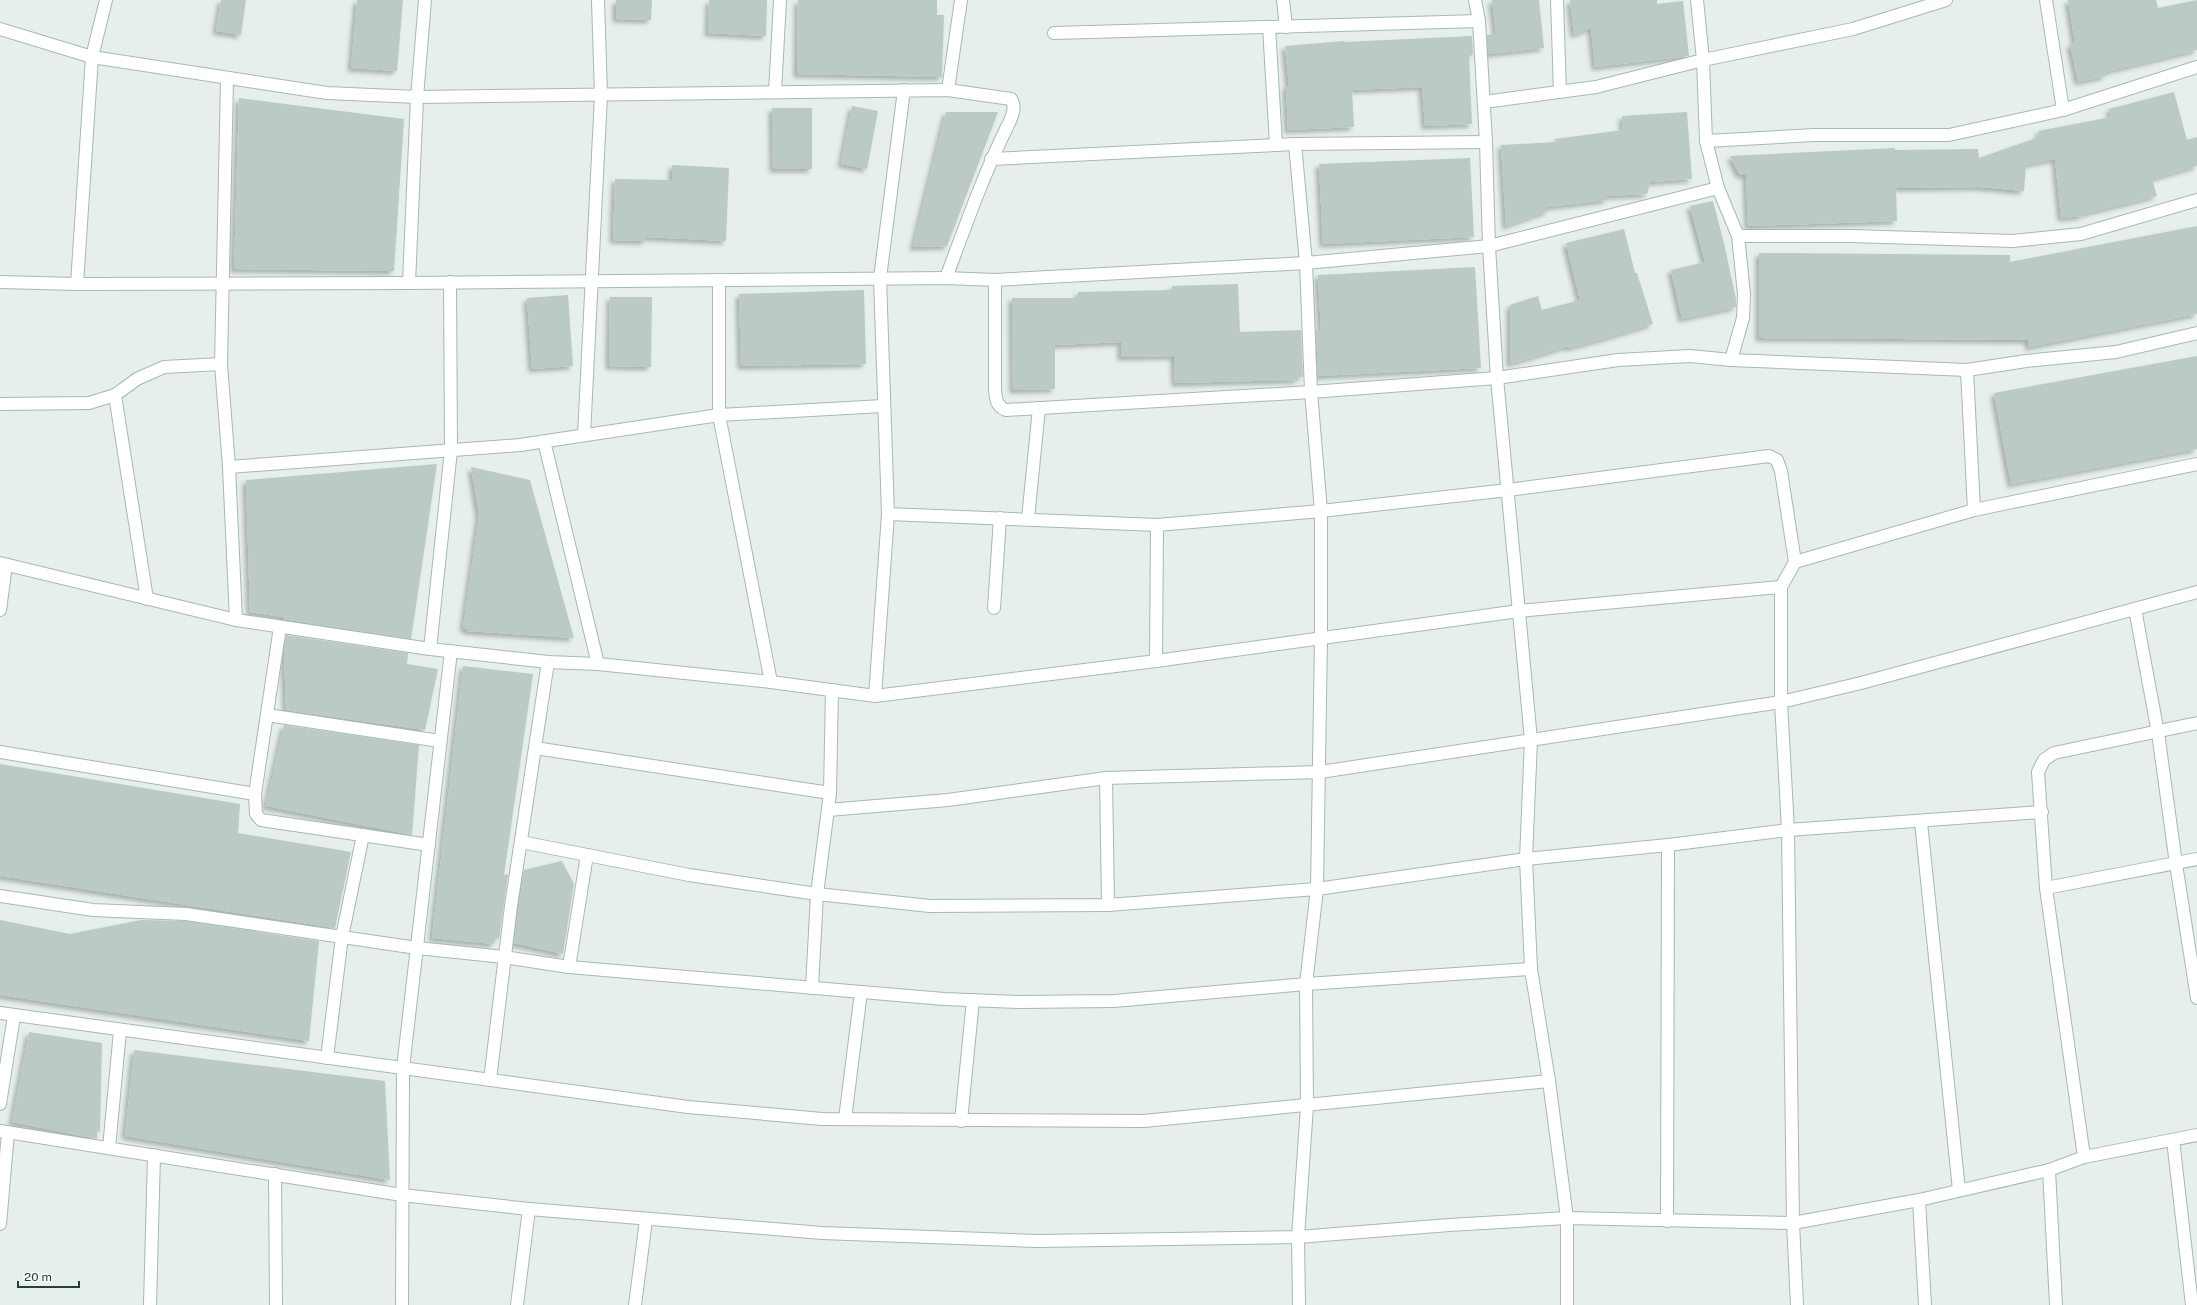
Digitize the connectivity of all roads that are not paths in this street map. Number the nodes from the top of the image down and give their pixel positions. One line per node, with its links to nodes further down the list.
1 (106, 0): 17 (street)
2 (425, 0): 26 (street)
3 (598, 0): 25 (street)
4 (780, 0): 23 (street)
5 (961, 0): 22 (street)
6 (1283, 0): 14 (street)
7 (1475, 0): 12 (street)
8 (1557, 0): 24 (street)
9 (1697, 0): 18 (street)
10 (1946, 0): 18 (street)
11 (2046, 0): 28 (street)
12 (1479, 21): 14 (street); 27 (street)
13 (1268, 27): 14 (street); 16 (street); 32 (street)
14 (1286, 27)
15 (0, 29): 17 (street)
16 (1054, 33)
17 (92, 57): 20 (street); 47 (street)
18 (1703, 60): 24 (street); 29 (street)
19 (2197, 67): 28 (street)
20 (227, 79): 26 (street); 48 (street)
21 (904, 90): 22 (street); 23 (street); 39 (street)
22 (948, 90): 33 (street)
23 (775, 92): 25 (street)
24 (1560, 92): 27 (street)
25 (601, 95): 26 (street); 43 (street)
26 (417, 97): 46 (street)
27 (1484, 102): 30 (street)
28 (2063, 110): 29 (street)
29 (1706, 141): 34 (street)
30 (1486, 142): 31 (street); 37 (street)
31 (1295, 144): 32 (street); 38 (street)
32 (1276, 145): 33 (street)
33 (991, 159): 40 (street)
34 (1718, 188): 36 (street); 37 (street)
35 (2197, 200): 36 (street)
36 (1738, 236): 50 (street)
37 (1489, 246): 38 (street); 53 (street)
38 (1306, 263): 42 (street); 54 (street)
39 (880, 278): 40 (street); 41 (street); 57 (street)
40 (946, 278): 42 (street)
41 (718, 280): 43 (street); 59 (street)
42 (995, 280): 58 (street)
43 (590, 281): 45 (street); 60 (street)
44 (0, 282): 47 (street)
45 (450, 282): 46 (street); 62 (street)
46 (409, 283): 48 (street)
47 (77, 284): 48 (street)
48 (223, 284): 51 (street)
49 (2197, 334): 52 (street)
50 (1731, 360): 52 (street); 53 (street)
51 (221, 364): 55 (street); 64 (street)
52 (1967, 370): 66 (street)
53 (1497, 378): 54 (street); 65 (street)
54 (1311, 392): 58 (street); 67 (street)
55 (115, 395): 56 (street); 76 (street)
56 (0, 404)
57 (883, 406): 59 (street); 68 (street)
58 (1038, 408): 70 (street)
59 (719, 415): 60 (street); 89 (street)
60 (584, 435): 61 (street)
61 (544, 441): 62 (street); 88 (street)
62 (451, 450): 64 (street); 84 (street)
63 (2197, 464): 66 (street)
64 (229, 467): 81 (street)
65 (1508, 490): 67 (street); 72 (street); 80 (street)
66 (1974, 510): 72 (street)
67 (1321, 511): 71 (street); 83 (street)
68 (888, 514): 69 (street); 91 (street)
69 (1000, 518): 70 (street); 77 (street)
70 (1028, 519): 71 (street)
71 (1157, 525): 86 (street)
72 (1795, 562): 74 (street)
73 (3, 564): 76 (street); 79 (street)
74 (1781, 587): 80 (street); 92 (street)
75 (2197, 592): 78 (street)
76 (147, 599): 81 (street)
77 (994, 608)
78 (2135, 609): 92 (street); 95 (street)
79 (0, 610)
80 (1519, 611): 83 (street); 96 (street)
81 (236, 620): 82 (street)
82 (280, 627): 84 (street); 93 (street)
83 (1322, 638): 86 (street); 100 (street)
84 (430, 649): 85 (street)
85 (451, 651): 87 (street); 97 (street)
86 (1156, 661): 91 (street)
87 (548, 662): 88 (street); 98 (street)
88 (598, 664): 89 (street)
89 (771, 682): 90 (street)
90 (832, 690): 91 (street); 102 (street)
91 (875, 696)
92 (1781, 702): 96 (street); 107 (street)
93 (267, 715): 97 (street); 103 (street)
94 (2197, 723): 95 (street)
95 (2158, 733): 105 (street); 115 (street)
96 (1531, 740): 100 (street); 113 (street)
97 (440, 742): 110 (street)
98 (535, 748): 102 (street); 109 (street)
99 (0, 752): 103 (street)
100 (1320, 772): 101 (street); 117 (street)
101 (1106, 778): 104 (street); 120 (street)
102 (830, 793): 104 (street)
103 (255, 794): 108 (street)
104 (828, 810): 118 (street)
105 (2042, 812): 106 (street); 116 (street)
106 (1922, 822): 107 (street); 150 (street)
107 (1788, 830): 111 (street); 157 (street)
108 (363, 835): 110 (street); 121 (street)
109 (520, 842): 112 (street); 123 (street)
110 (429, 845): 122 (street)
111 (1668, 845): 113 (street); 156 (street)
112 (587, 855): 118 (street); 124 (street)
113 (1526, 859): 117 (street); 125 (street)
114 (2197, 859): 115 (street)
115 (2176, 864): 116 (street); 129 (street)
116 (2046, 888): 147 (street)
117 (1317, 889): 120 (street); 126 (street)
118 (817, 894): 120 (street); 127 (street)
119 (0, 896): 121 (street)
120 (1108, 905)
121 (342, 937): 122 (street); 134 (street)
122 (417, 948): 123 (street); 135 (street)
123 (504, 957): 124 (street); 136 (street)
124 (569, 967): 127 (street)
125 (1531, 969): 126 (street); 137 (street)
126 (1306, 984): 130 (street); 139 (street)
127 (812, 988): 128 (street)
128 (861, 992): 130 (street); 140 (street)
129 (2197, 998)
130 (974, 1000): 141 (street)
131 (0, 1013): 132 (street)
132 (14, 1016): 133 (street); 138 (street)
133 (120, 1031): 134 (street); 145 (street)
134 (328, 1058): 135 (street)
135 (403, 1068): 136 (street); 151 (street)
136 (490, 1080): 140 (street)
137 (1549, 1081): 139 (street); 154 (street)
138 (0, 1104)
139 (1307, 1106): 141 (street); 159 (street)
140 (845, 1119): 141 (street)
141 (961, 1121)
142 (4, 1132): 145 (street); 158 (street)
143 (2197, 1135): 144 (street)
144 (2173, 1140): 147 (street); 160 (street)
145 (109, 1148): 146 (street)
146 (154, 1155): 149 (street); 161 (street)
147 (2084, 1157): 148 (street)
148 (2049, 1170): 150 (street); 170 (street)
149 (274, 1174): 151 (street); 162 (street)
150 (1959, 1190): 152 (street)
151 (402, 1195): 153 (street); 163 (street)
152 (1919, 1200): 157 (street); 169 (street)
153 (529, 1209): 155 (street); 164 (street)
154 (1567, 1218): 156 (street); 159 (street); 167 (street)
155 (646, 1220): 159 (street); 165 (street)
156 (1667, 1221): 157 (street)
157 (1793, 1223): 168 (street)
158 (0, 1224)
159 (1298, 1237): 166 (street)
160 (2194, 1283): 171 (street)
161 (150, 1305)
162 (276, 1305)
163 (402, 1305)
164 (517, 1305)
165 (634, 1305)
166 (1299, 1305)
167 (1567, 1305)
168 (1797, 1305)
169 (1925, 1305)
170 (2056, 1305)
171 (2192, 1305)

